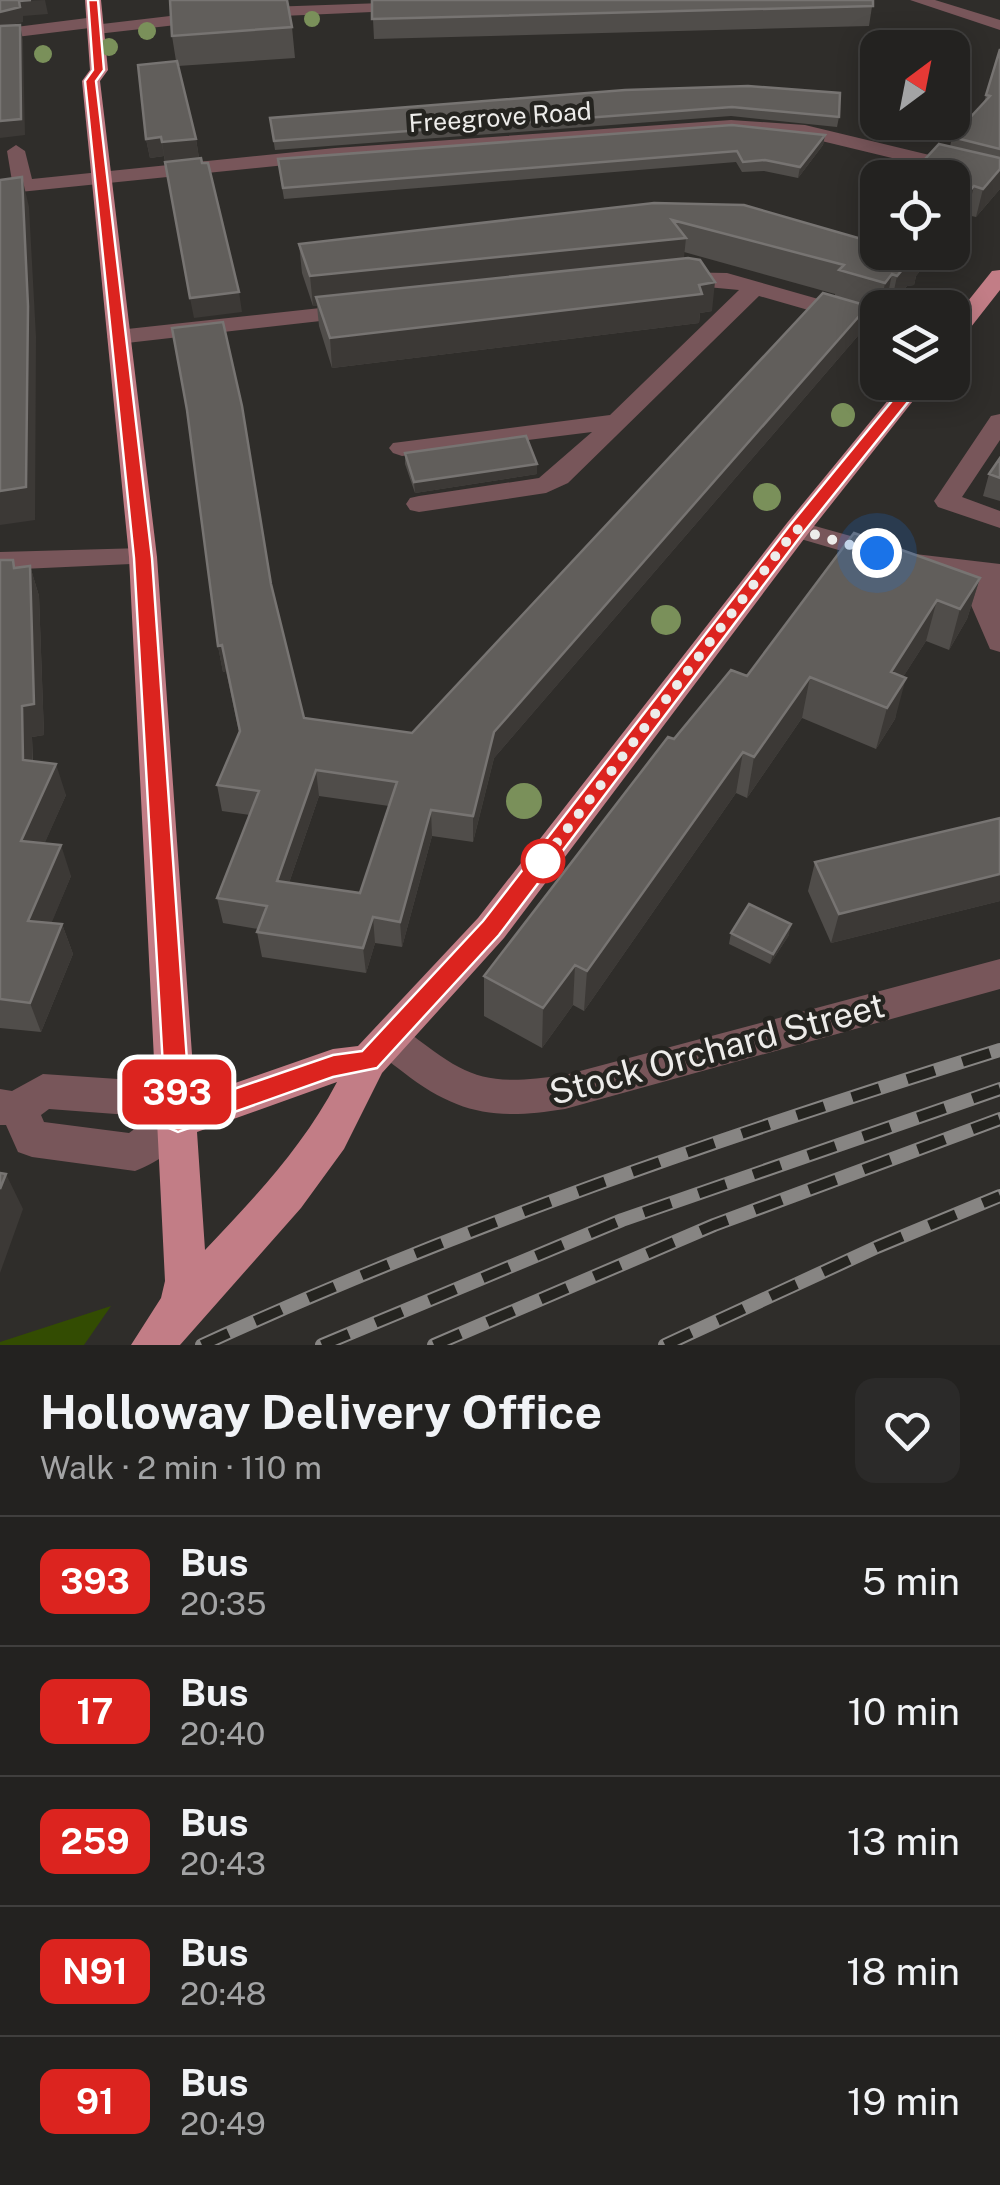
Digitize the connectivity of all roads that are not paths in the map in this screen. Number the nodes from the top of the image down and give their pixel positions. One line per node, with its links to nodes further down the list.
1 (918, 0): 6 (street)
2 (349, 4): 3 (street); 4 (street)
3 (236, 6): 5 (street)
4 (427, 7)
5 (95, 17): 7 (street); 9 (main road)
6 (1000, 25)
7 (0, 34)
8 (16, 152): 11 (street)
9 (102, 176): 10 (street, Freegrove Road); 11 (street, Freegrove Road); 19 (main road)
10 (1000, 178)
11 (23, 185): 12 (street, Freegrove Road)
12 (0, 188)
13 (1000, 276): 17 (main road)
14 (647, 281): 15 (street)
15 (754, 288): 18 (street); 22 (street)
16 (378, 309): 19 (street)
17 (970, 314)
18 (860, 318)
19 (118, 337): 27 (main road)
20 (901, 400): 26 (main road)
21 (1000, 421): 25 (street)
22 (616, 422): 23 (street); 24 (street)
23 (402, 448)
24 (418, 504)
25 (1000, 520)
26 (796, 529): 29 (street); 32 (main road)
27 (143, 558): 28 (street); 34 (main road)
28 (0, 560)
29 (993, 572): 30 (street)
30 (1000, 642)
31 (1000, 974): 32 (street, Stock Orchard Street)
32 (379, 1050): 34 (main road); 35 (main road)
33 (9, 1108): 34 (street)
34 (178, 1120): 35 (main road)
35 (181, 1307): 36 (main road)
36 (152, 1345)

